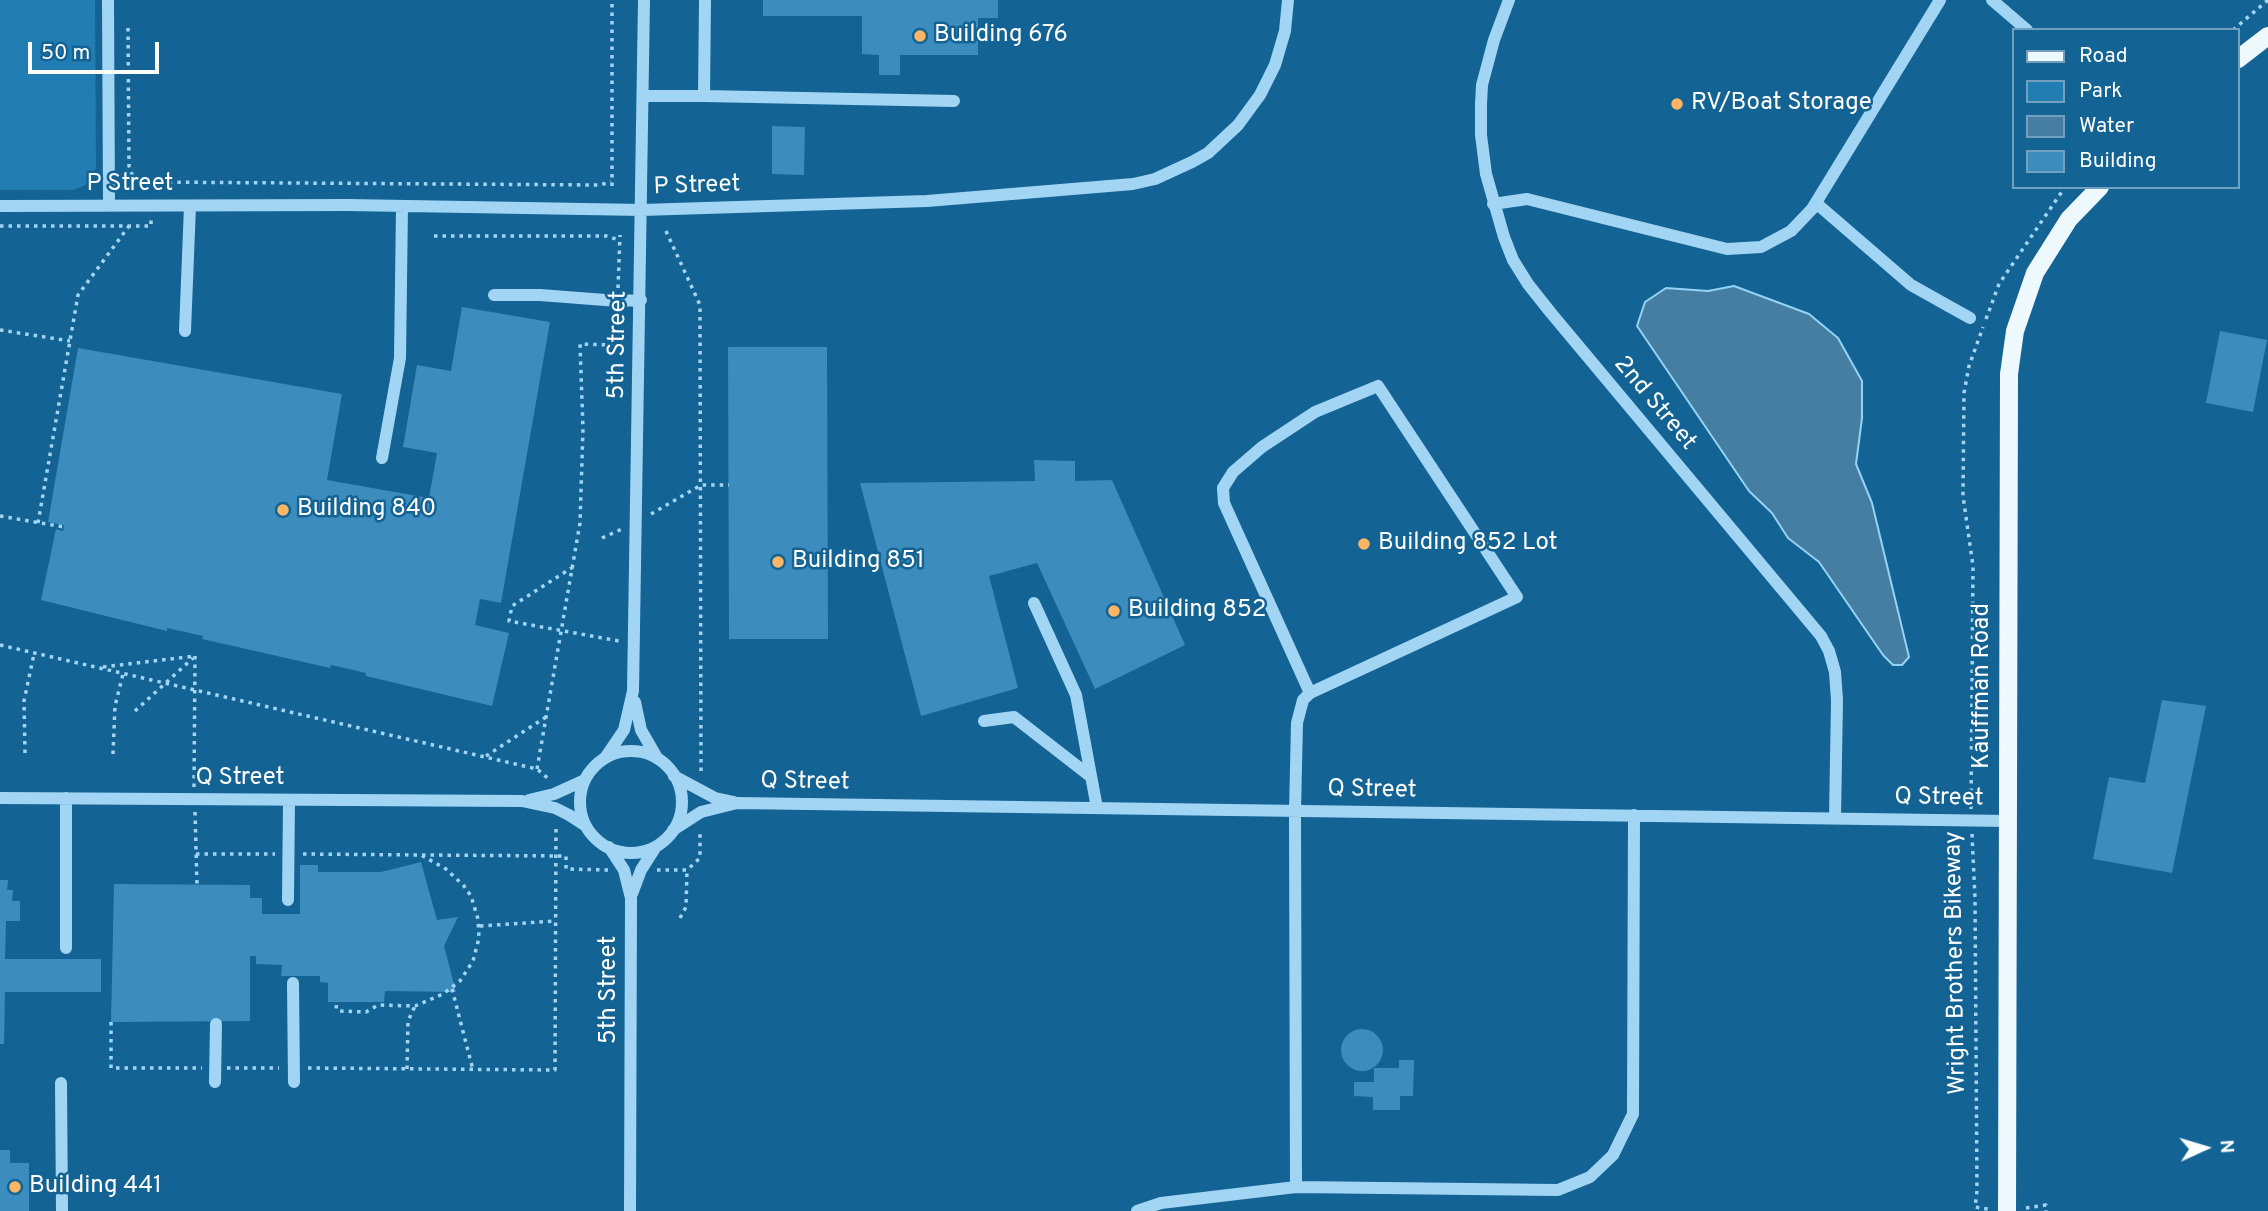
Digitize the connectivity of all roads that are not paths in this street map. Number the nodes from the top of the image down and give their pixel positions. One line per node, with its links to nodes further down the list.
1 (108, 0): 17 (street)
2 (644, 0): 11 (street, 5th Street)
3 (705, 0): 12 (street)
4 (1288, 0): 21 (street, P Street)
5 (1509, 0): 16 (street, 2nd Street)
6 (1940, 0): 15 (street)
7 (1992, 0): 8 (street)
8 (2025, 28)
9 (2268, 36): 10 (main road)
10 (2240, 57)
11 (643, 96): 12 (street); 21 (street, 5th Street)
12 (704, 96): 13 (street)
13 (954, 101)
14 (2098, 189): 45 (main road, Kauffman Road)
15 (1816, 203): 16 (street); 24 (street)
16 (1493, 204): 44 (street, 2nd Street)
17 (108, 205): 18 (street, P Street); 19 (street, P Street)
18 (0, 206)
19 (190, 206): 20 (street, P Street); 25 (street)
20 (402, 207): 21 (street, P Street); 26 (street)
21 (642, 210): 23 (street, 5th Street)
22 (494, 295): 23 (street)
23 (641, 300): 28 (street, 5th Street)
24 (1970, 318)
25 (185, 331)
26 (382, 458)
27 (1034, 603): 34 (street)
28 (633, 691): 31 (street, 5th Street); 32 (street, 5th Street)
29 (1310, 693): 29 (street); 42 (street)
30 (984, 720): 34 (street)
31 (605, 758): 32 (street); 35 (street)
32 (657, 758): 33 (street)
33 (673, 776): 40 (street, Q Street); 47 (street)
34 (1090, 776): 41 (street)
35 (585, 780): 39 (street, Q Street); 46 (street)
36 (0, 798): 37 (street, Q Street)
37 (66, 798): 38 (street, Q Street); 52 (street)
38 (289, 800): 39 (street, Q Street); 51 (street)
39 (522, 801): 46 (street, Q Street)
40 (737, 803): 41 (street, Q Street); 47 (street, Q Street)
41 (1097, 808): 42 (street, Q Street)
42 (1295, 811): 43 (street, Q Street); 58 (street)
43 (1634, 816): 44 (street, Q Street); 58 (street)
44 (1835, 818): 45 (street, Q Street)
45 (2007, 821): 62 (main road, Kauffman Road)
46 (586, 826): 48 (street)
47 (673, 830): 49 (street)
48 (609, 847): 49 (street); 50 (street, 5th Street)
49 (655, 848): 50 (street, 5th Street)
50 (631, 898): 60 (street, 5th Street)
51 (288, 900)
52 (66, 948)
53 (293, 983): 56 (street)
54 (216, 1024): 55 (street)
55 (215, 1075)
56 (294, 1082)
57 (61, 1083): 59 (street)
58 (1296, 1186): 61 (street)
59 (62, 1211)
60 (630, 1211)
61 (1137, 1211)
62 (2007, 1211)

